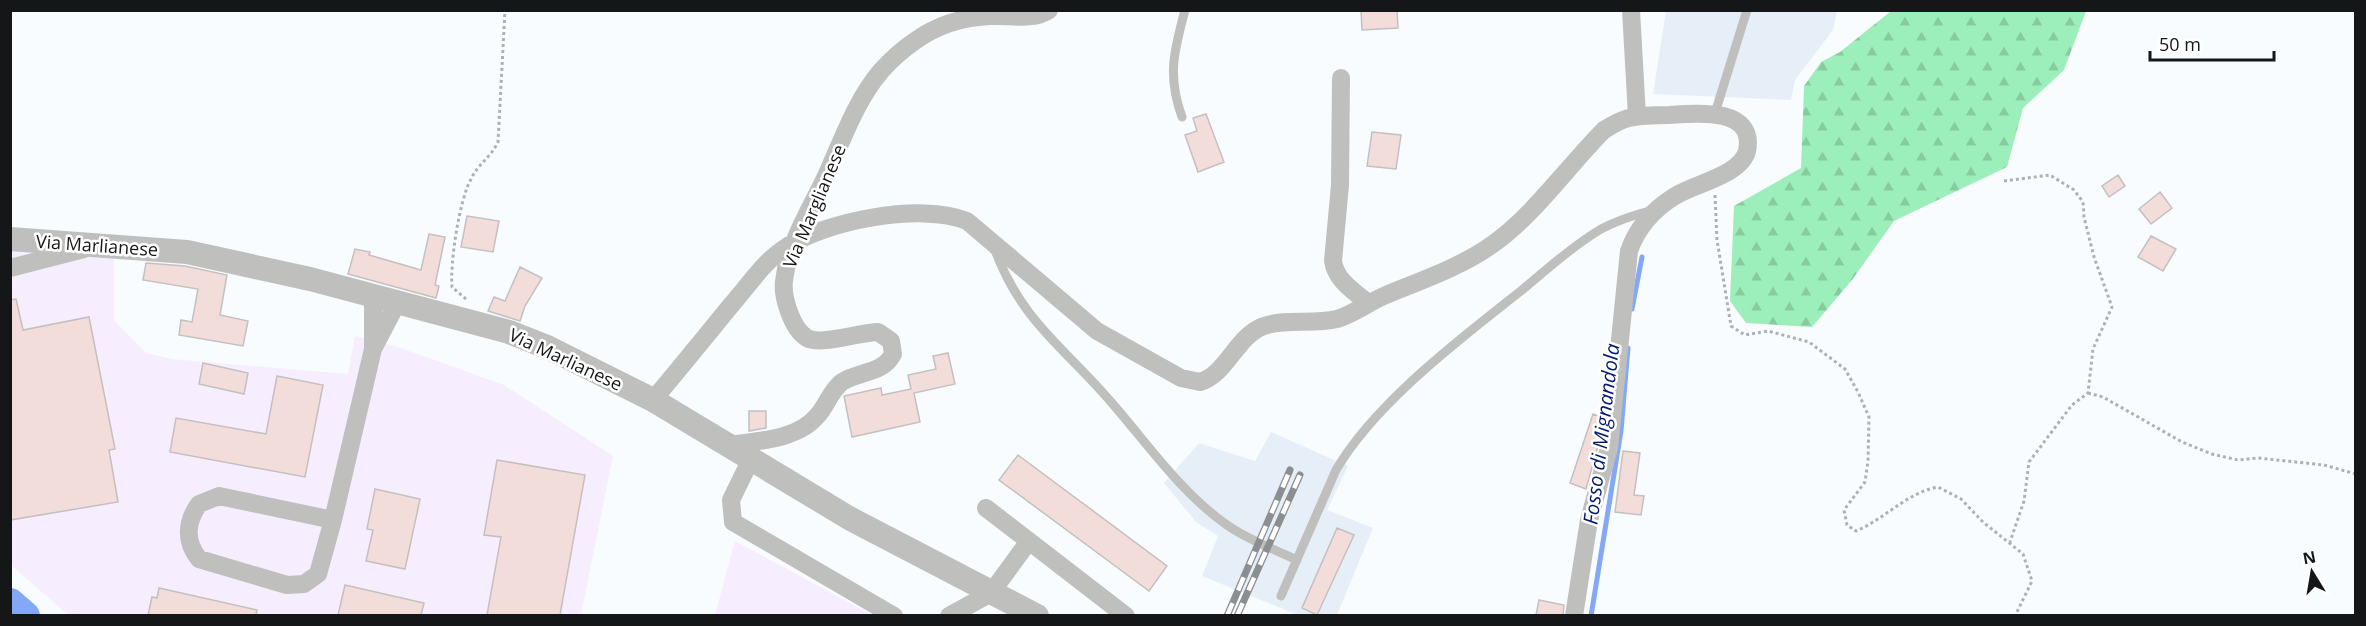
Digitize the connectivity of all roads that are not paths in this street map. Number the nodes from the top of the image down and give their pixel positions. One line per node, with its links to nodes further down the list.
1 (1049, 10): 12 (street, Via Marglianese)
2 (1185, 10): 8 (lane)
3 (1631, 10): 7 (street)
4 (1746, 10): 6 (lane)
5 (1341, 78): 17 (street)
6 (1715, 113): 7 (street); 9 (street)
7 (1637, 116): 17 (street)
8 (1182, 117)
9 (1658, 209): 25 (lane); 32 (street)
10 (10, 239): 13 (street, Via Marlianese)
11 (991, 240): 12 (street); 17 (street); 25 (lane)
12 (794, 243): 19 (street); 20 (street, Via Marglianese)
13 (103, 244): 14 (street); 15 (street, Via Marlianese)
14 (10, 268)
15 (373, 296): 16 (street, Via Marlianese); 18 (street)
16 (397, 303): 18 (street); 19 (street, Via Marlianese)
17 (1368, 303)
18 (373, 349): 23 (street)
19 (653, 400): 20 (street, Via Marlianese)
20 (728, 445): 21 (street, Via Marlianese)
21 (751, 459): 26 (street, Via Marlianese); 28 (street)
22 (986, 508): 24 (street)
23 (333, 520): 23 (street)
24 (1029, 541): 26 (street); 31 (street)
25 (1297, 560): 27 (lane)
26 (991, 593): 29 (street); 30 (street, Via Marlianese)
27 (1281, 596)
28 (894, 615)
29 (949, 615)
30 (1037, 615)
31 (1125, 615)
32 (1574, 615)

